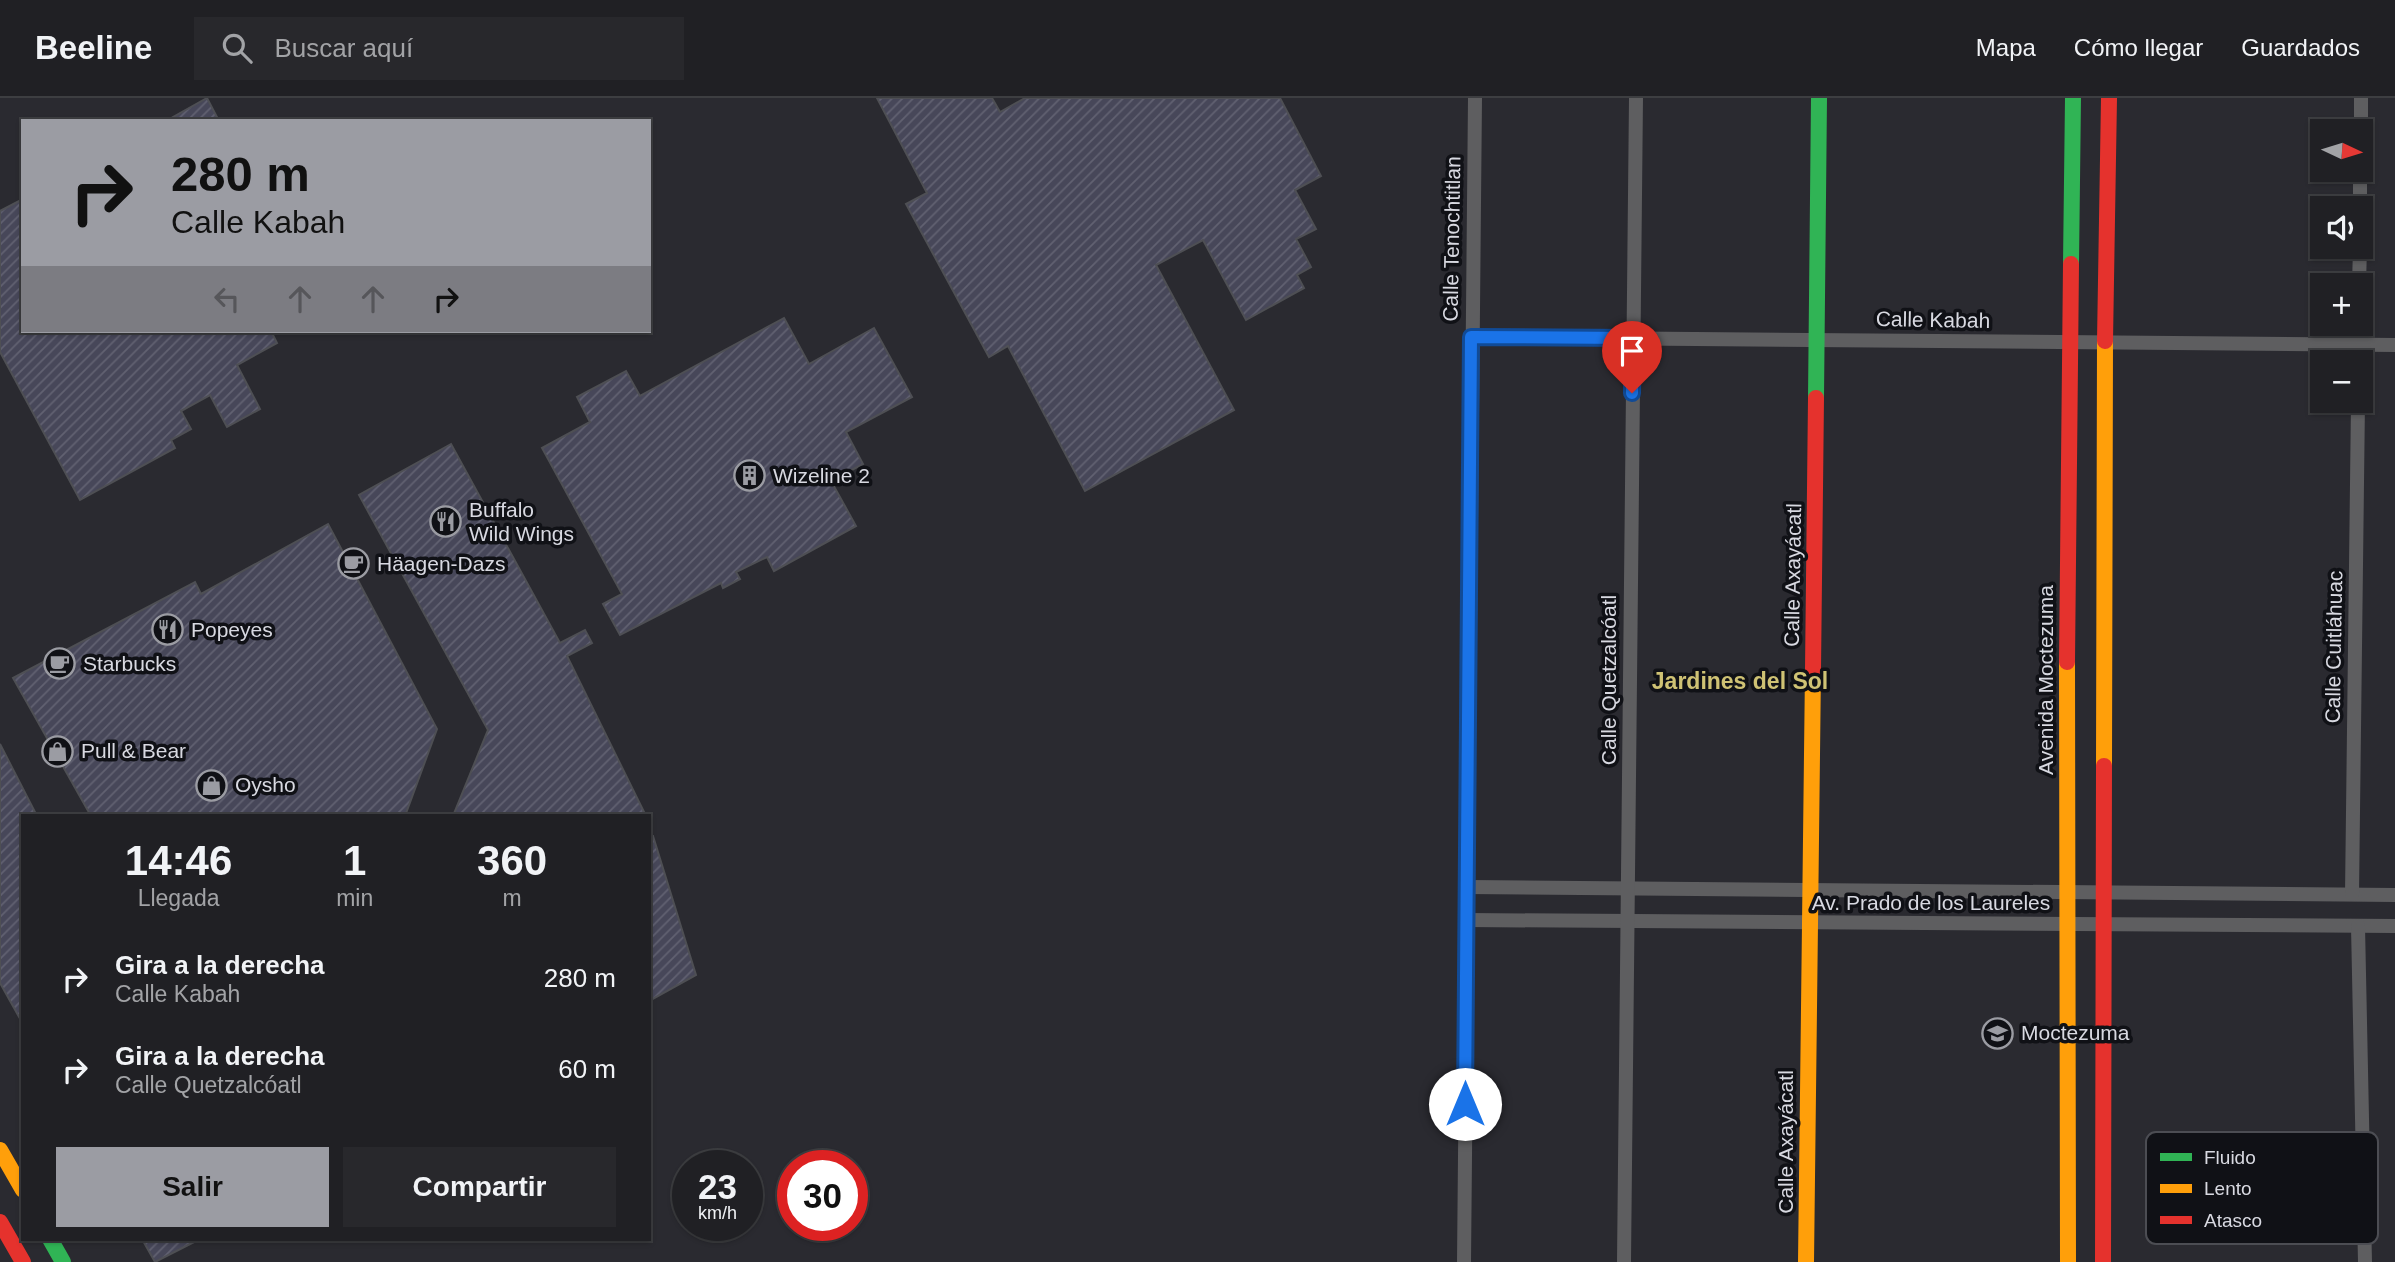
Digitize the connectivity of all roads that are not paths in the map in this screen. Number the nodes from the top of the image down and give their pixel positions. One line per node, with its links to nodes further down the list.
1 (1475, 98): 9 (street, Calle Tenochtitlan)
2 (1636, 98): 10 (street, Calle Quetzalcóatl)
3 (1819, 98): 11 (street, Calle Axayácatl)
4 (2073, 98): 12 (street, Avenida Moctezuma)
5 (2109, 98): 13 (street)
6 (2361, 98): 7 (street)
7 (2361, 119)
8 (2359, 336): 14 (street)
9 (1471, 337): 10 (street, Calle Kabah); 18 (street, Calle Tenochtitlan)
10 (1633, 338): 11 (street, Calle Kabah); 19 (street, Calle Quetzalcóatl)
11 (1817, 340): 12 (street, Calle Kabah); 20 (street, Calle Axayácatl)
12 (2070, 342): 13 (street, Calle Kabah); 21 (street, Avenida Moctezuma)
13 (2104, 342): 14 (street, Calle Kabah); 22 (street)
14 (2359, 345): 15 (street, Calle Kabah); 16 (street)
15 (2395, 345)
16 (2359, 350)
17 (2358, 413): 23 (street, Calle Cuitláhuac)
18 (1467, 887): 19 (street, Av. Prado de los Laureles); 25 (street, Calle Tenochtitlan)
19 (1629, 889): 20 (street, Av. Prado de los Laureles); 26 (street, Calle Quetzalcóatl)
20 (1810, 891): 21 (street, Av. Prado de los Laureles); 27 (street, Calle Axayácatl)
21 (2066, 893): 22 (street, Av. Prado de los Laureles); 28 (street, Avenida Moctezuma)
22 (2102, 894): 23 (street, Av. Prado de los Laureles); 29 (street)
23 (2352, 894): 24 (street, Av. Prado de los Laureles)
24 (2395, 895)
25 (1467, 920): 26 (street, Av. Prado de los Laureles); 40 (street, Calle Tenochtitlan)
26 (1628, 922): 27 (street, Av. Prado de los Laureles); 41 (street, Calle Quetzalcóatl)
27 (1809, 923): 28 (street, Av. Prado de los Laureles); 42 (street, Calle Axayácatl)
28 (2066, 924): 29 (street, Av. Prado de los Laureles); 43 (street, Avenida Moctezuma)
29 (2102, 924): 30 (street, Av. Prado de los Laureles); 44 (street)
30 (2358, 926): 31 (street, Av. Prado de los Laureles); 32 (street)
31 (2395, 926)
32 (2362, 1132)
33 (0, 1150): 34 (street)
34 (21, 1187)
35 (0, 1222): 38 (street)
36 (51, 1241): 39 (street)
37 (2365, 1244): 45 (street)
38 (23, 1262)
39 (63, 1262)
40 (1464, 1262)
41 (1624, 1262)
42 (1807, 1262)
43 (2068, 1262)
44 (2103, 1262)
45 (2365, 1262)

